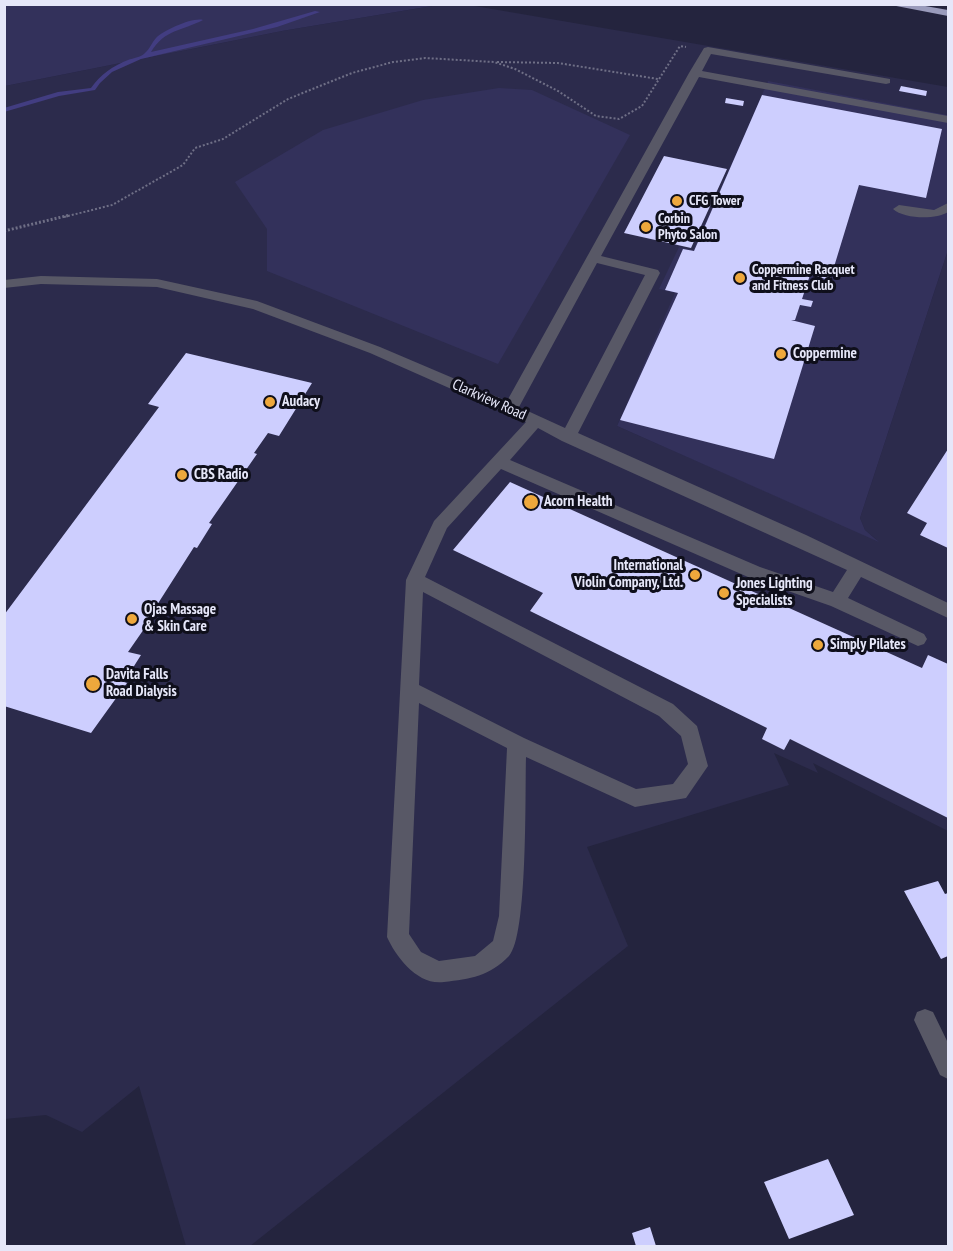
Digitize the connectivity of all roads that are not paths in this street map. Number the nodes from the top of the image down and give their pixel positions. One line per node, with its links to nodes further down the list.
1 (891, 4): 2 (highway)
2 (948, 13)
3 (695, 73): 4 (street); 5 (street); 8 (street)
4 (886, 81)
5 (948, 120)
6 (948, 207): 7 (street)
7 (899, 209)
8 (594, 258): 10 (street); 12 (street)
9 (4, 284): 10 (street, Clarkview Road)
10 (510, 410): 11 (street, Clarkview Road)
11 (535, 422): 12 (street, Clarkview Road); 13 (street)
12 (568, 437): 14 (street, Clarkview Road)
13 (498, 461): 15 (street); 16 (street)
14 (858, 568): 16 (street); 17 (street, Clarkview Road)
15 (415, 580): 19 (street); 20 (street)
16 (837, 601): 18 (street)
17 (948, 612)
18 (918, 639)
19 (410, 689): 20 (street); 20 (street)
20 (517, 744)
21 (925, 1020): 22 (street)
22 (948, 1067)

